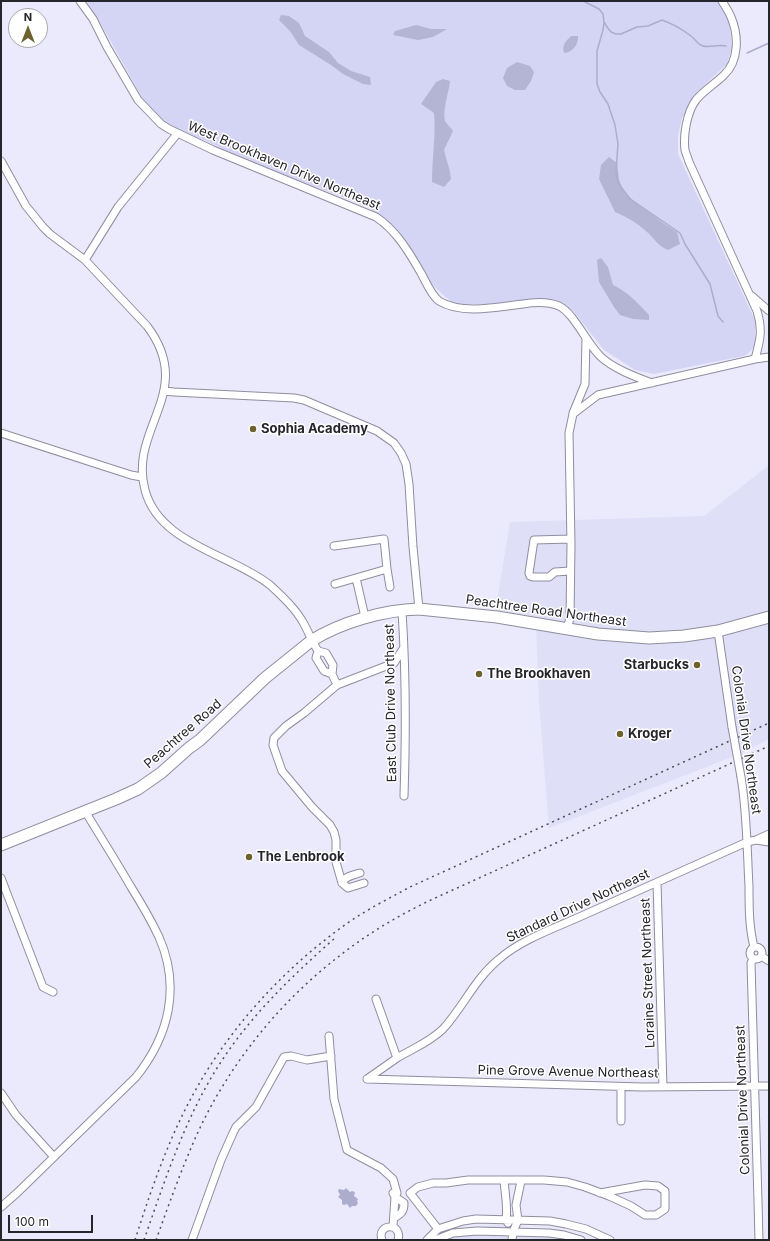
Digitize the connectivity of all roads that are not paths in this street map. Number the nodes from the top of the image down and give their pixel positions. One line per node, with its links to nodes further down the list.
1 (80, 1): 3 (street, West Brookhaven Drive Northeast)
2 (722, 1): 6 (street)
3 (177, 134): 5 (street); 8 (street, West Brookhaven Drive Northeast)
4 (1, 161): 5 (street)
5 (85, 260): 12 (street)
6 (750, 294): 7 (street); 10 (street)
7 (769, 311)
8 (586, 338): 11 (street, West Brookhaven Drive Northeast); 13 (street)
9 (769, 357): 10 (street)
10 (755, 359): 11 (street)
11 (652, 383): 13 (street)
12 (164, 391): 15 (street); 23 (street)
13 (572, 414): 16 (street)
14 (1, 433): 15 (street)
15 (142, 477): 29 (street)
16 (571, 539): 19 (street); 19 (street)
17 (334, 546): 18 (street)
18 (387, 569): 20 (street); 22 (street)
19 (570, 571): 27 (street)
20 (356, 578): 21 (street); 25 (street)
21 (335, 584)
22 (390, 587)
23 (419, 609): 24 (highway, Peachtree Road Northeast); 27 (highway, Peachtree Road Northeast)
24 (402, 611): 25 (highway, Peachtree Road Northeast); 30 (street, East Club Drive Northeast)
25 (365, 617): 29 (highway, Peachtree Road)
26 (769, 617): 28 (highway, Peachtree Road Northeast)
27 (567, 629): 28 (highway, Peachtree Road Northeast)
28 (718, 631): 39 (street, Colonial Drive Northeast, bridge)
29 (311, 640): 31 (street); 35 (highway, Peachtree Road)
30 (403, 649): 33 (street); 34 (street, East Club Drive Northeast)
31 (318, 651): 32 (street); 32 (street)
32 (332, 674): 33 (street)
33 (337, 685): 43 (street)
34 (404, 796)
35 (85, 811): 38 (highway, Peachtree Road); 60 (street)
36 (769, 834): 37 (street, Standard Drive Northeast)
37 (756, 840): 39 (street, Standard Drive Northeast); 40 (street)
38 (2, 842)
39 (747, 842): 42 (street, Standard Drive Northeast); 44 (street, Colonial Drive Northeast)
40 (769, 842)
41 (1, 878): 48 (street)
42 (658, 882): 52 (street, Standard Drive Northeast); 57 (street, Loraine Street Northeast)
43 (342, 883): 43 (street)
44 (754, 947): 45 (street); 46 (street)
45 (761, 956): 46 (street); 47 (street)
46 (753, 959): 54 (street, Colonial Drive Northeast)
47 (769, 961)
48 (53, 992)
49 (376, 999): 52 (street)
50 (329, 1036): 51 (street)
51 (331, 1056): 67 (street); 71 (street)
52 (397, 1058): 53 (street, Standard Drive Northeast)
53 (367, 1079): 56 (street, Pine Grove Avenue Northeast)
54 (755, 1086): 55 (street, Pine Grove Avenue Northeast); 57 (street, Pine Grove Avenue Northeast); 78 (street, Colonial Drive Northeast)
55 (769, 1086)
56 (621, 1087): 57 (street, Pine Grove Avenue Northeast); 59 (street)
57 (663, 1087)
58 (1, 1093): 60 (street)
59 (621, 1121)
60 (54, 1157): 64 (street)
61 (504, 1180): 62 (street); 65 (street); 68 (street)
62 (521, 1181): 63 (street); 66 (street)
63 (600, 1193): 63 (street)
64 (1, 1207)
65 (506, 1220): 66 (street); 68 (street); 69 (street)
66 (518, 1220): 69 (street); 77 (street)
67 (393, 1227): 70 (street); 72 (street)
68 (438, 1229): 73 (street)
69 (513, 1232): 74 (street); 75 (street); 76 (street)
70 (379, 1239)
71 (192, 1240)
72 (398, 1240)
73 (427, 1240)
74 (435, 1240)
75 (512, 1240)
76 (581, 1240)
77 (610, 1240)
78 (758, 1240)

